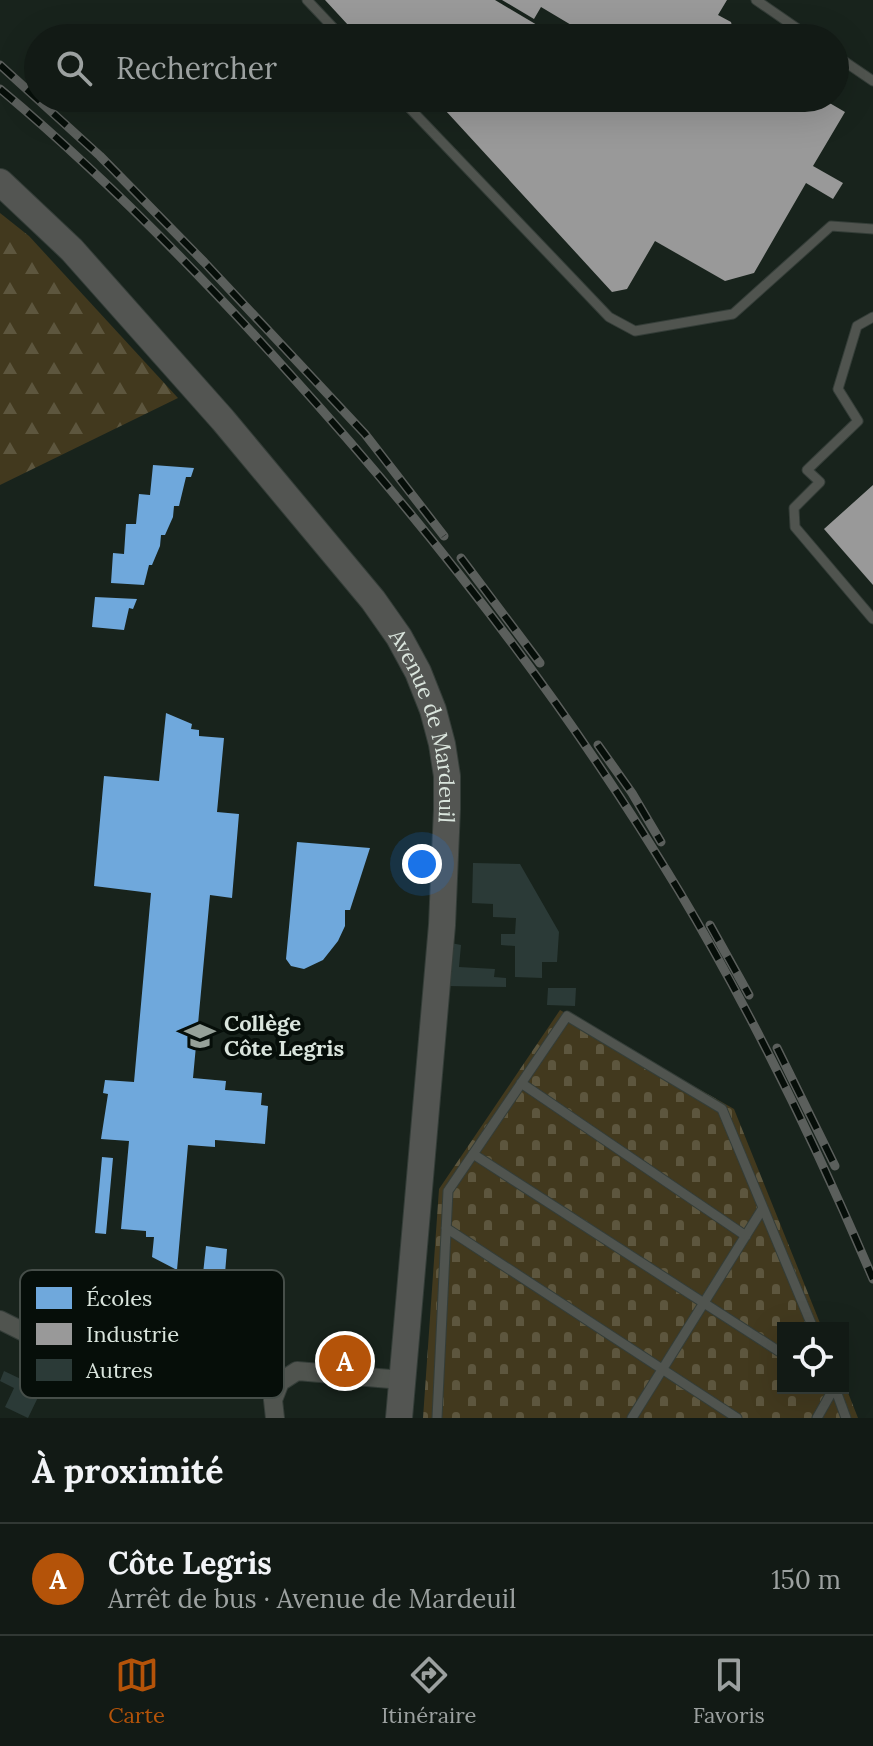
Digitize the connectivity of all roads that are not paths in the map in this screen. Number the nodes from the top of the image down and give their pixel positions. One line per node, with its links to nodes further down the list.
1 (307, 0): 3 (lane)
2 (756, 0): 4 (lane)
3 (330, 24)
4 (791, 24)
5 (849, 65): 6 (lane)
6 (873, 81)
7 (413, 112): 9 (lane)
8 (0, 182): 24 (street, Avenue de Mardeuil)
9 (873, 229)
10 (873, 317): 11 (lane)
11 (873, 619)
12 (521, 1083): 13 (lane); 14 (lane); 16 (lane)
13 (473, 1154): 15 (lane); 17 (lane)
14 (763, 1208): 16 (lane); 19 (lane)
15 (446, 1228): 22 (lane); 30 (lane)
16 (746, 1236): 17 (lane)
17 (705, 1303): 21 (lane); 22 (lane)
18 (0, 1320): 20 (street)
19 (810, 1322)
20 (20, 1330)
21 (777, 1350)
22 (661, 1371): 31 (lane); 32 (lane)
23 (284, 1379): 24 (street)
24 (402, 1380): 29 (street, Avenue de Mardeuil)
25 (831, 1394): 33 (lane)
26 (837, 1394): 34 (lane)
27 (274, 1398): 28 (street)
28 (275, 1418)
29 (399, 1418)
30 (437, 1418)
31 (632, 1418)
32 (737, 1418)
33 (817, 1418)
34 (846, 1418)

